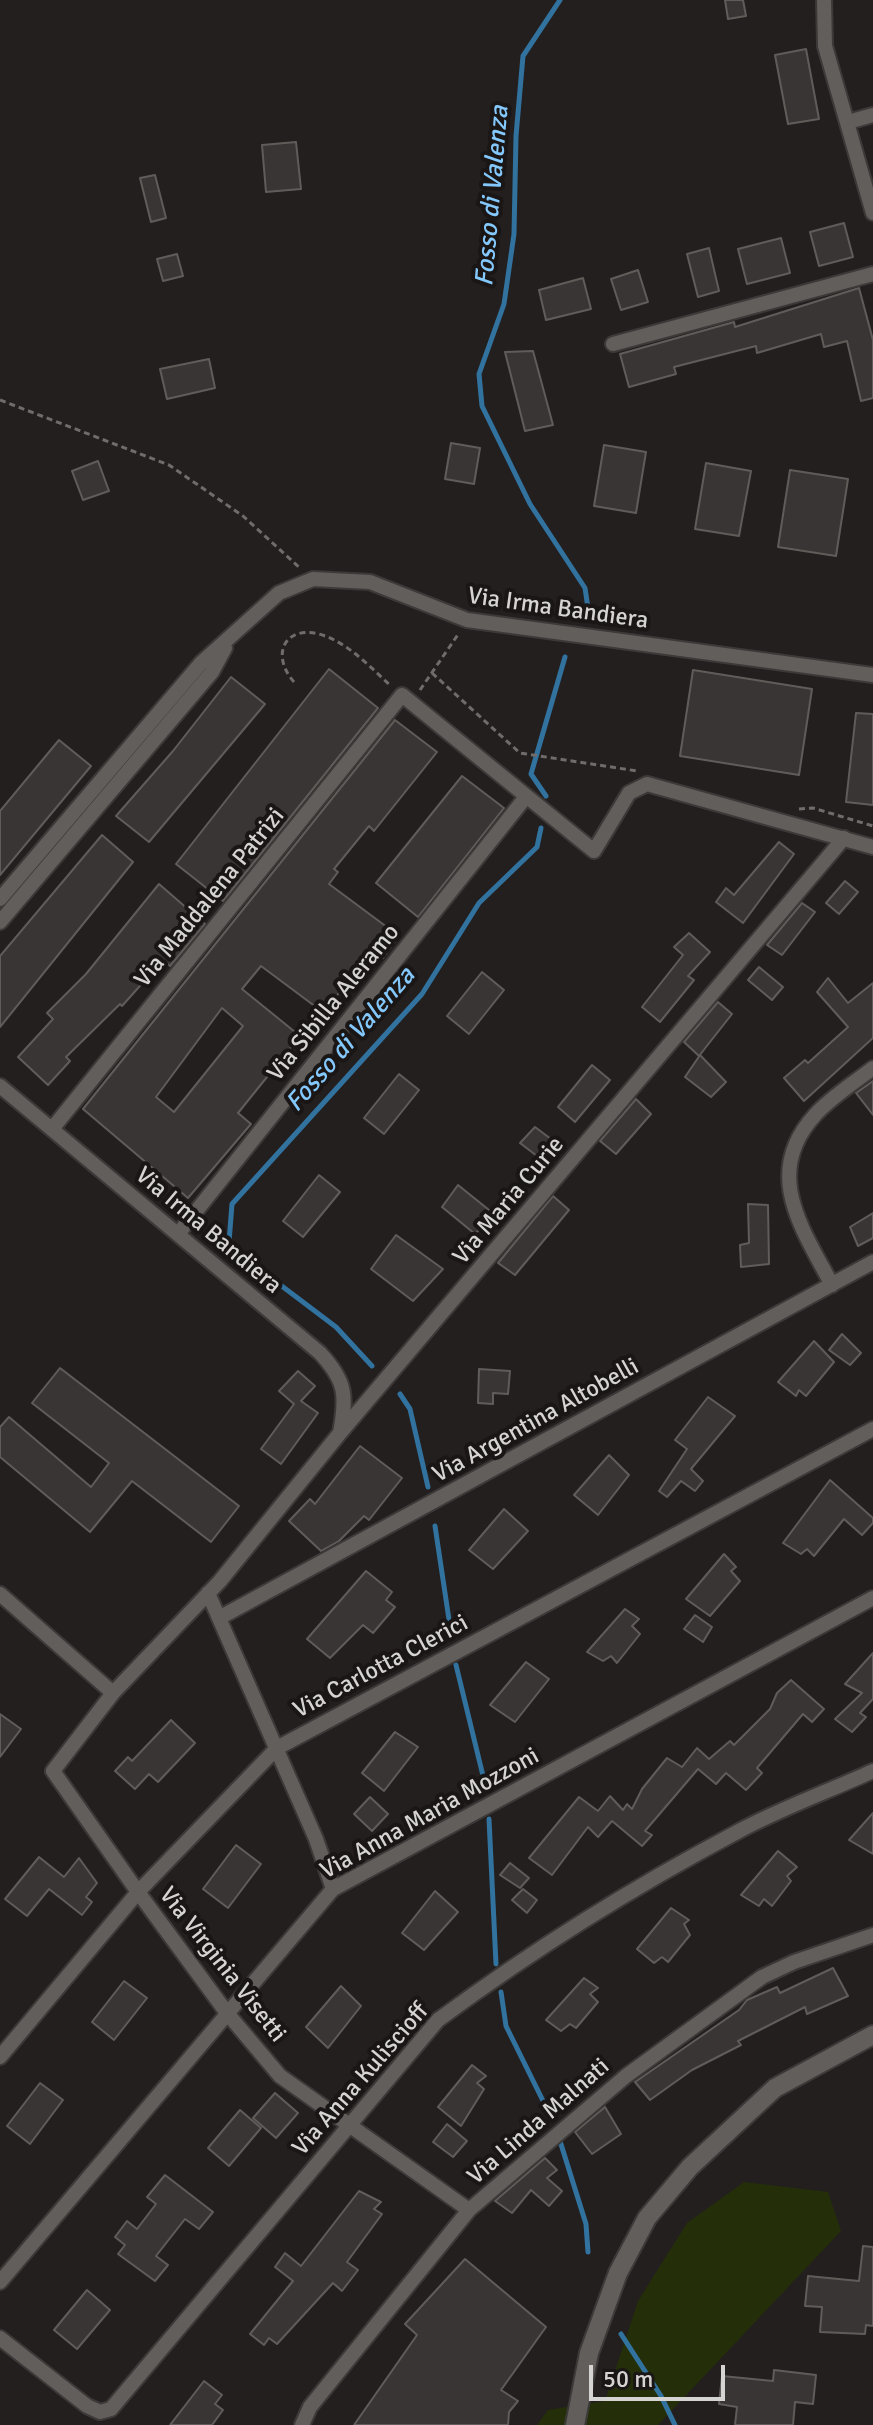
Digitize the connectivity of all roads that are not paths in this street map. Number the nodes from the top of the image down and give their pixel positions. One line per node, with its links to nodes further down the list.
1 (824, 0): 3 (street)
2 (873, 115): 3 (street)
3 (848, 122): 4 (street)
4 (873, 213)
5 (873, 274): 6 (street)
6 (613, 344)
7 (228, 642): 8 (street, Via Irma Bandiera); 12 (street, Via Irma Bandiera); 13 (street, Via Irma Bandiera)
8 (869, 673)
9 (525, 798): 10 (street); 16 (street, Via Maddalena Patrizi); 17 (street, Via Sibilla Aleramo)
10 (844, 838): 11 (street); 21 (street, Via Maria Curie)
11 (873, 847)
12 (0, 899)
13 (0, 922)
14 (873, 1068): 19 (street)
15 (0, 1086): 16 (street, Via Irma Bandiera)
16 (52, 1129): 17 (street, Via Irma Bandiera)
17 (178, 1234): 21 (street, Via Irma Bandiera)
18 (873, 1262): 19 (street, Via Argentina Altobelli)
19 (832, 1285): 25 (street, Via Argentina Altobelli)
20 (873, 1429): 27 (street, Via Carlotta Clerici)
21 (340, 1433): 22 (street, Via Maria Curie)
22 (208, 1593): 25 (street); 26 (street, Via Virginia Visetti)
23 (0, 1594): 26 (street)
24 (873, 1598): 29 (street, Via Anna Maria Mozzoni)
25 (219, 1618): 27 (street)
26 (113, 1693): 30 (street, Via Virginia Visetti)
27 (277, 1748): 29 (street); 30 (street, Via Carlotta Clerici)
28 (873, 1771): 35 (street, Via Anna Kuliscioff)
29 (333, 1889): 32 (street, Via Anna Maria Mozzoni)
30 (138, 1892): 32 (street, Via Virginia Visetti); 34 (street, Via Carlotta Clerici)
31 (873, 1935): 36 (street, Via Linda Malnati)
32 (227, 2013): 35 (street, Via Virginia Visetti); 37 (street, Via Anna Maria Mozzoni)
33 (873, 2035): 40 (street)
34 (0, 2057)
35 (350, 2125): 36 (street, Via Virginia Visetti); 38 (street, Via Anna Kuliscioff)
36 (469, 2210): 39 (street, Via Linda Malnati)
37 (0, 2282)
38 (0, 2338)
39 (302, 2425)
40 (575, 2425)

